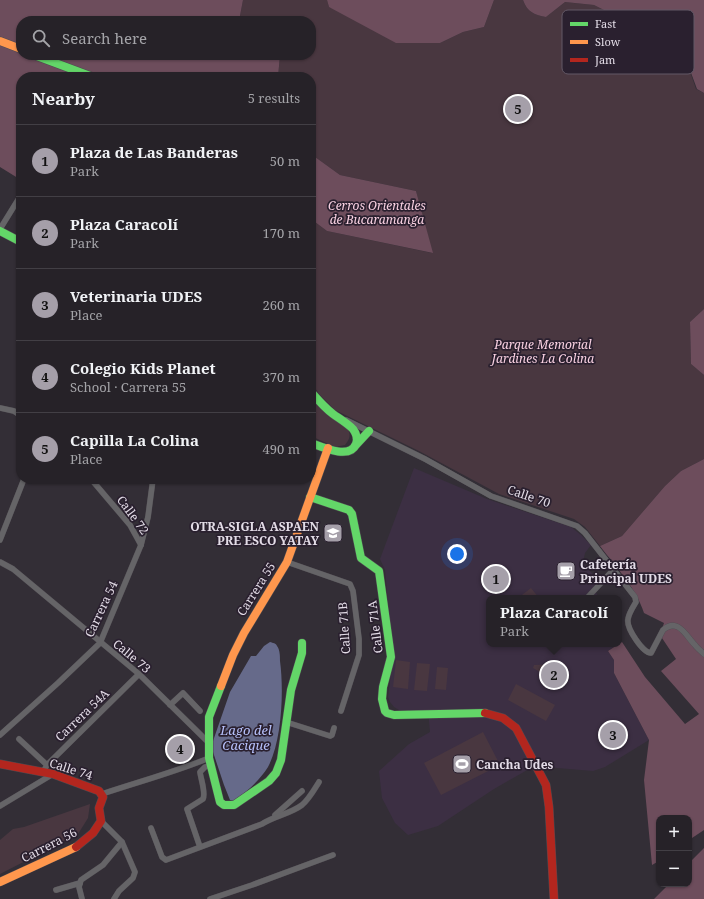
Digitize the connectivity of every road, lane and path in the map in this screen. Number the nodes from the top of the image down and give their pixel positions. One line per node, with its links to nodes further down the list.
1 (0, 42): 2 (street)
2 (16, 47)
3 (45, 60): 4 (street)
4 (77, 72)
5 (16, 203): 6 (street)
6 (0, 230): 7 (street)
7 (16, 239)
8 (316, 397): 11 (street, Calle 70)
9 (0, 408): 10 (street)
10 (16, 412)
11 (333, 414): 12 (street, Calle 70); 13 (street, Calle 70)
12 (348, 425): 16 (street); 17 (street)
13 (369, 431): 16 (street); 28 (street, Calle 70)
14 (316, 444): 15 (street)
15 (328, 448): 17 (street); 18 (street, Carrera 55)
16 (354, 448): 17 (street)
17 (338, 452)
18 (316, 481)
19 (22, 484): 24 (street)
20 (95, 484): 25 (street, Calle 72)
21 (152, 484): 25 (street, Carrera 54)
22 (315, 484): 23 (street, Carrera 55)
23 (310, 497): 27 (street, Carrera 55); 62 (street, Calle 71A)
24 (0, 540)
25 (141, 545): 30 (street, Carrera 54)
26 (0, 562): 30 (street, Calle 73)
27 (287, 562): 36 (street, Calle 71B); 41 (street, Carrera 55)
28 (614, 569): 29 (street); 32 (street, Calle 70)
29 (590, 595)
30 (100, 643): 33 (street, Calle 73); 39 (street, Carrera 54)
31 (302, 643): 37 (street)
32 (704, 654)
33 (139, 674): 34 (street, Calle 73); 44 (street, Carrera 54A)
34 (170, 705): 35 (street); 41 (street, Calle 73)
35 (200, 711)
36 (341, 711)
37 (286, 722): 38 (street); 43 (street, Carrera 55)
38 (334, 728)
39 (0, 735)
40 (19, 739): 44 (street)
41 (208, 742): 43 (street, Carrera 55)
42 (0, 764): 44 (street, Calle 74)
43 (211, 764): 48 (street); 54 (street)
44 (45, 768): 45 (street, Calle 74)
45 (53, 774): 48 (street, Calle 74); 49 (street)
46 (319, 782): 50 (street)
47 (302, 791): 50 (street)
48 (102, 794): 51 (street, Calle 74)
49 (0, 806)
50 (272, 818): 54 (street)
51 (101, 821): 53 (street); 56 (street, Carrera 56)
52 (151, 828): 54 (street)
53 (122, 842): 57 (street); 60 (street)
54 (200, 847)
55 (333, 855): 61 (street)
56 (0, 882)
57 (80, 883): 58 (street); 59 (street)
58 (56, 890)
59 (82, 899)
60 (114, 899)
61 (210, 899)
62 (554, 899)

